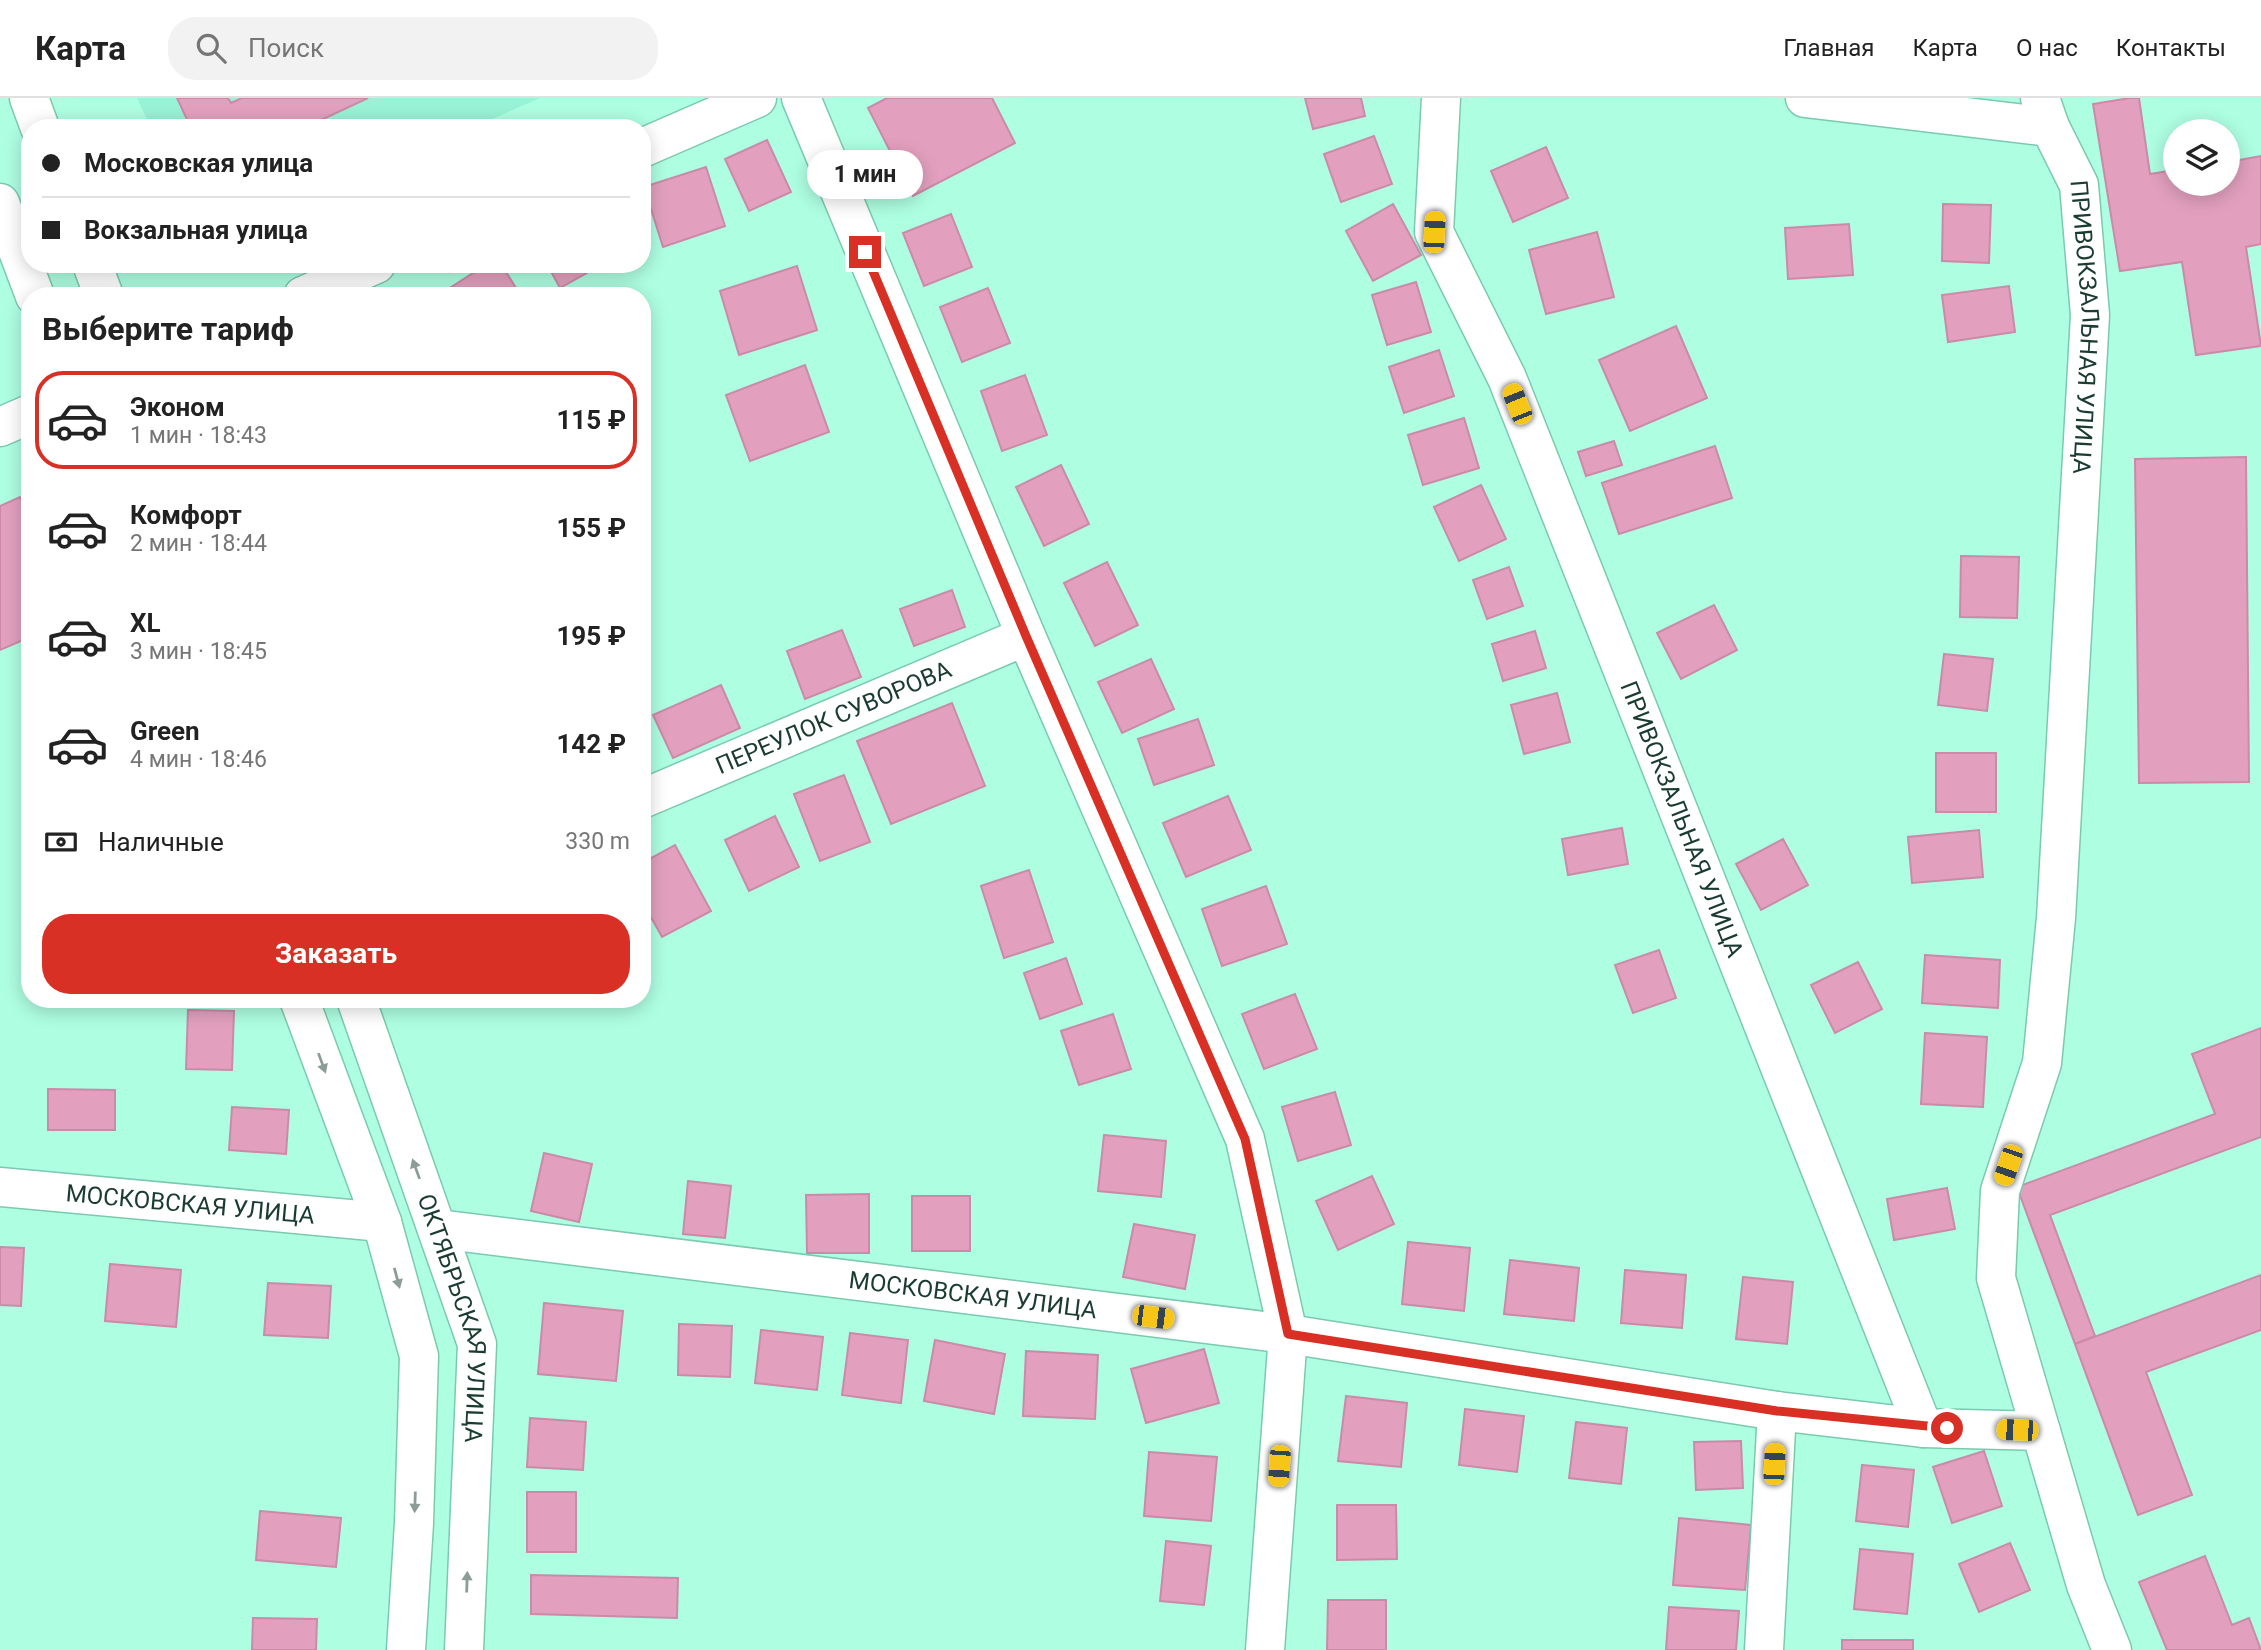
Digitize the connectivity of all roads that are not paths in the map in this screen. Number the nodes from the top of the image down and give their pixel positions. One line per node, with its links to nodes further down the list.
1 (29, 98): 7 (street)
2 (757, 98): 8 (street)
3 (801, 98): 15 (street)
4 (1441, 98): 24 (street, ПРИВОКЗАЛЬНАЯ УЛИЦА)
5 (1805, 98): 6 (street)
6 (2045, 112): 25 (street, ПРИВОКЗАЛЬНАЯ УЛИЦА)
7 (37, 119)
8 (651, 144)
9 (0, 203): 10 (street)
10 (21, 259)
11 (355, 273): 12 (street)
12 (324, 287)
13 (21, 418): 14 (street)
14 (0, 427)
15 (1026, 636): 16 (street, ПЕРЕУЛОК СУВОРОВА); 22 (street)
16 (651, 795)
17 (302, 1008): 20 (street, ОКТЯБРЬСКАЯ УЛИЦА, one-way to 20)
18 (359, 1008): 21 (street, ОКТЯБРЬСКАЯ УЛИЦА, one-way to 18)
19 (0, 1187): 20 (street, МОСКОВСКАЯ УЛИЦА)
20 (382, 1222): 26 (street, ОКТЯБРЬСКАЯ УЛИЦА, one-way to 26)
21 (438, 1228): 22 (street, МОСКОВСКАЯ УЛИЦА); 27 (street, ОКТЯБРЬСКАЯ УЛИЦА, one-way to 21)
22 (1288, 1334): 23 (street, МОСКОВСКАЯ УЛИЦА); 28 (street)
23 (1777, 1411): 24 (street, МОСКОВСКАЯ УЛИЦА); 29 (street)
24 (1923, 1427): 25 (street)
25 (2041, 1431): 30 (street, ПРИВОКЗАЛЬНАЯ УЛИЦА)
26 (406, 1650)
27 (464, 1650)
28 (1265, 1650)
29 (1764, 1650)
30 (2112, 1650)

